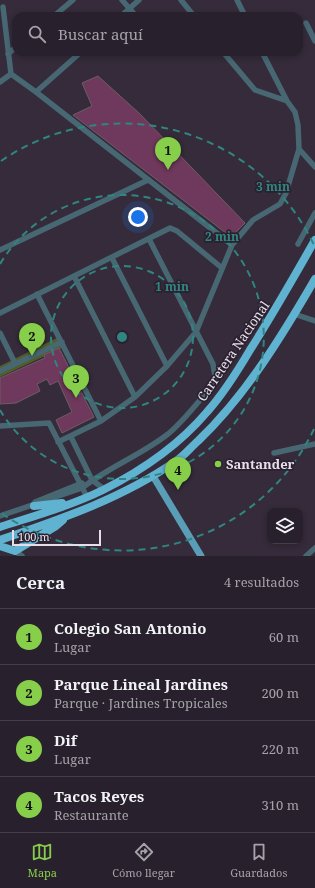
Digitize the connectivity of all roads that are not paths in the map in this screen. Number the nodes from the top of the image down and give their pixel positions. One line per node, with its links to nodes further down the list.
1 (73, 0): 8 (street)
2 (122, 0): 7 (street)
3 (139, 0): 7 (street)
4 (181, 0): 11 (street)
5 (237, 0): 12 (street)
6 (3, 7): 16 (street)
7 (130, 8): 9 (street); 10 (street)
8 (59, 12)
9 (126, 12)
10 (133, 12)
11 (191, 12)
12 (243, 12)
13 (306, 23): 14 (street)
14 (315, 41)
15 (12, 50): 16 (street)
16 (8, 54): 20 (street)
17 (76, 56): 22 (street)
18 (226, 56): 23 (street)
19 (264, 56): 23 (street)
20 (11, 74): 21 (street); 22 (street)
21 (1, 79)
22 (36, 92): 26 (street)
23 (287, 101): 24 (street)
24 (299, 149): 25 (street); 31 (street)
25 (315, 167)
26 (148, 180): 31 (street); 32 (street)
27 (315, 213): 30 (street)
28 (149, 239): 33 (street); 34 (street); 41 (street)
29 (315, 240): 57 (highway, Carretera Nacional)
30 (298, 244)
31 (232, 245): 34 (street)
32 (0, 250)
33 (112, 258): 35 (street); 45 (street)
34 (222, 268): 41 (street)
35 (74, 276): 37 (street); 47 (street)
36 (315, 279): 39 (highway, Carretera Nacional)
37 (37, 294): 38 (street); 43 (street)
38 (0, 313)
39 (294, 314): 40 (street); 54 (highway, Carretera Nacional)
40 (315, 321)
41 (196, 332): 45 (street); 55 (street)
42 (0, 333): 44 (street)
43 (62, 342): 44 (street); 48 (street)
44 (14, 363): 46 (street)
45 (167, 366): 47 (street)
46 (0, 371)
47 (135, 397): 48 (street)
48 (101, 421): 50 (street)
49 (0, 426): 51 (street)
50 (72, 437): 51 (street); 55 (street)
51 (58, 442): 56 (street)
52 (315, 444): 53 (street)
53 (274, 453)
54 (153, 476): 62 (highway, Carretera Nacional); 69 (main road)
55 (92, 480): 56 (street); 57 (street)
56 (80, 486): 58 (street); 60 (street); 61 (street)
57 (104, 490): 58 (highway, Carretera Nacional)
58 (87, 497): 59 (highway, Carretera Nacional)
59 (75, 502): 60 (highway); 63 (highway, Carretera Nacional)
60 (34, 506): 61 (street)
61 (0, 515)
62 (66, 517): 64 (highway, Carretera Nacional); 67 (highway)
63 (0, 528)
64 (0, 540)
65 (0, 546): 67 (highway)
66 (315, 548): 70 (street)
67 (15, 551): 68 (street)
68 (22, 556)
69 (201, 556)
70 (306, 556)

